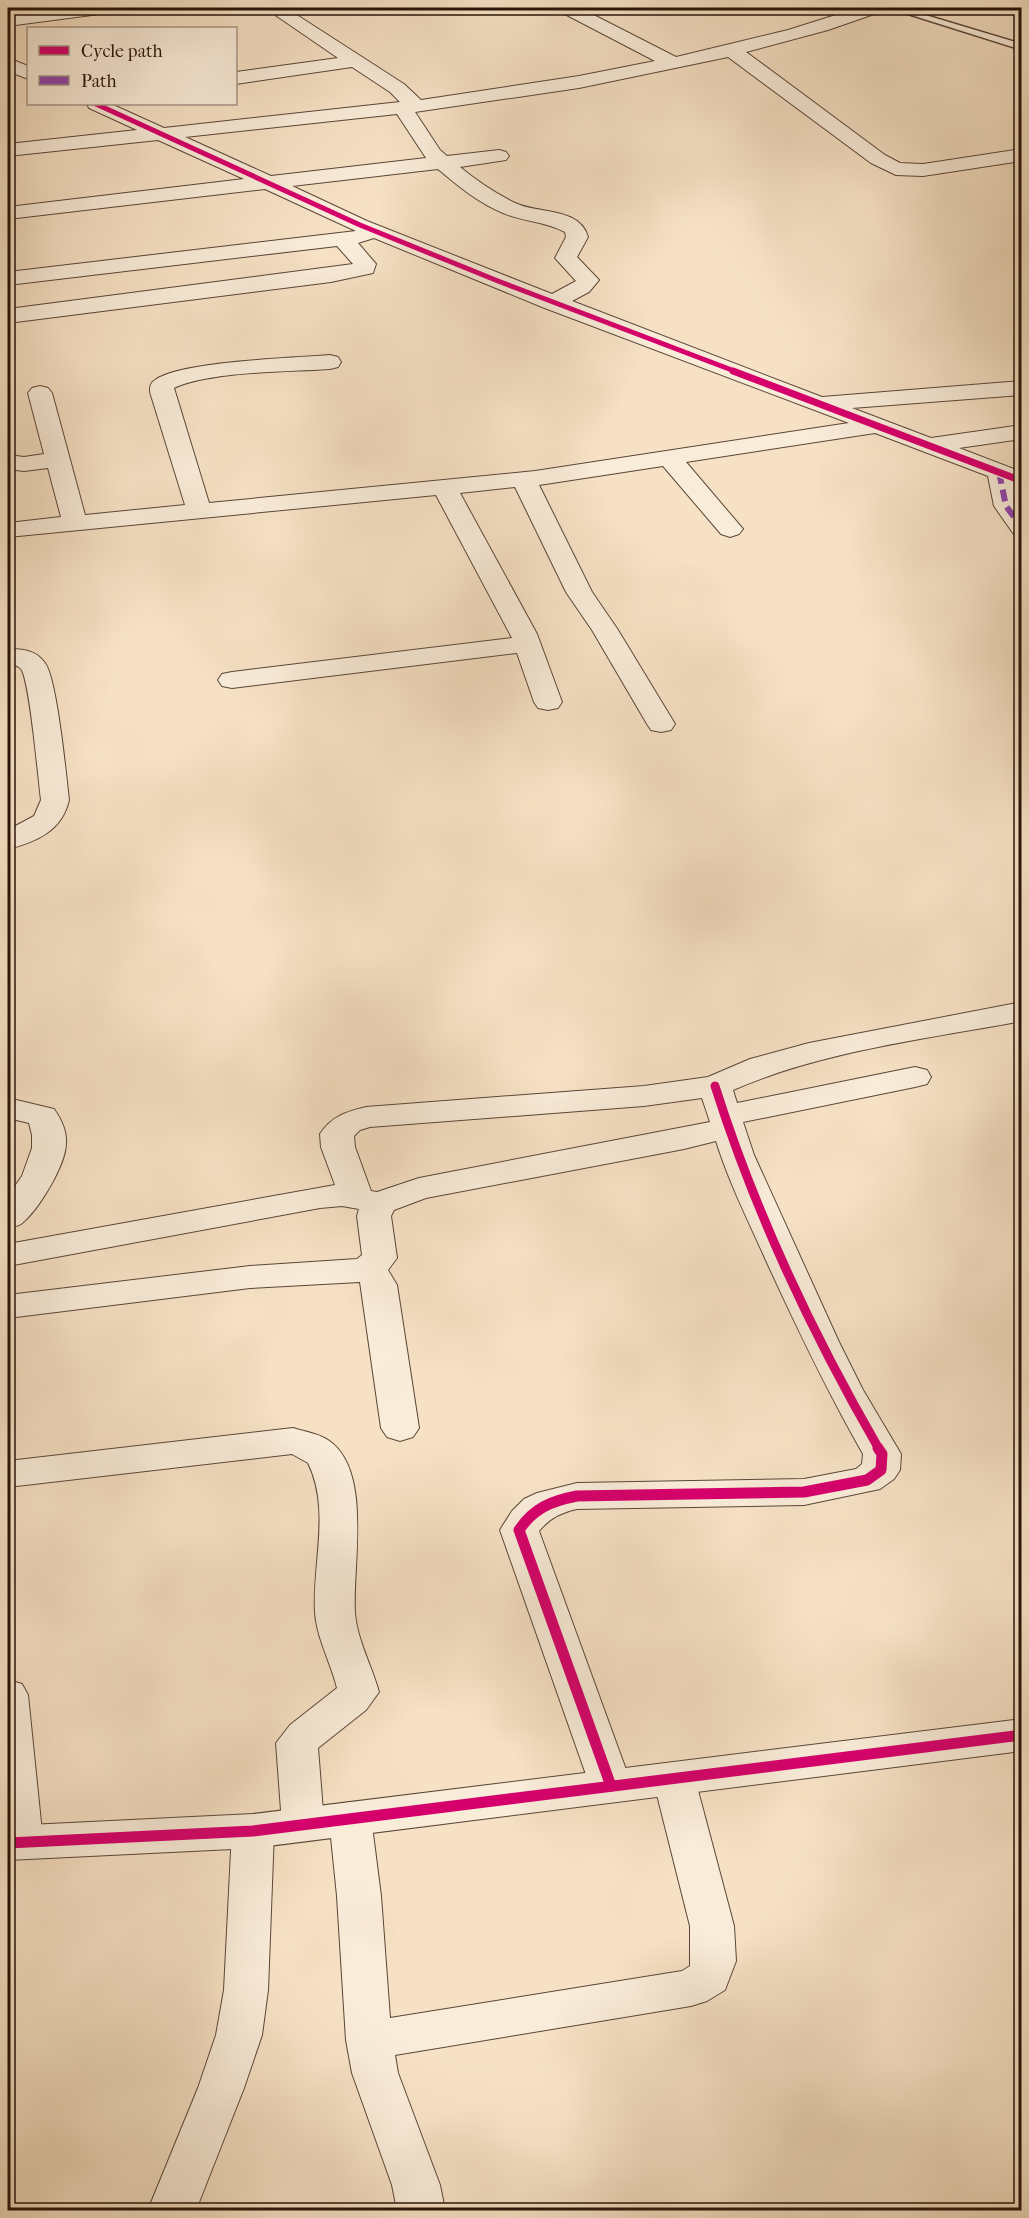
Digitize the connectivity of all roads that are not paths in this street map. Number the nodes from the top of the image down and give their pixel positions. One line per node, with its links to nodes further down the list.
1 (106, 8): 6 (street); 7 (street)
2 (274, 8): 10 (street)
3 (567, 8): 11 (street)
4 (874, 8): 9 (street)
5 (894, 8): 8 (lane)
6 (8, 21)
7 (120, 25)
8 (1022, 47)
9 (731, 50): 11 (street); 19 (street)
10 (355, 61): 14 (street); 16 (street)
11 (673, 63): 16 (street)
12 (8, 64): 13 (street)
13 (27, 74)
14 (237, 78)
15 (98, 105): 17 (street)
16 (409, 106): 17 (street); 21 (street)
17 (161, 132): 18 (street); 22 (street)
18 (8, 150)
19 (1022, 155)
20 (499, 156): 21 (street)
21 (442, 163): 22 (street); 27 (street)
22 (267, 182): 23 (street); 24 (street)
23 (8, 213)
24 (384, 234): 25 (street); 27 (street)
25 (342, 239): 26 (street); 28 (street)
26 (8, 279)
27 (550, 302): 32 (street)
28 (8, 316)
29 (330, 362): 42 (street)
30 (1022, 388): 32 (street)
31 (40, 393): 37 (street)
32 (814, 403): 33 (street)
33 (876, 427): 35 (street); 36 (street)
34 (1022, 432): 35 (street)
35 (927, 446): 39 (street)
36 (669, 458): 40 (street); 45 (street)
37 (58, 460): 38 (street); 43 (street)
38 (8, 462)
39 (1010, 476): 44 (street)
40 (524, 480): 41 (street); 51 (street)
41 (445, 488): 42 (street); 47 (street)
42 (199, 511): 43 (street)
43 (75, 523): 46 (street)
44 (1022, 528)
45 (730, 529)
46 (8, 530)
47 (527, 644): 49 (street); 50 (street)
48 (8, 657): 52 (street)
49 (232, 680)
50 (548, 702)
51 (661, 724)
52 (8, 840)
53 (1022, 1011): 56 (street)
54 (915, 1077): 56 (street)
55 (8, 1108): 58 (street)
56 (722, 1110): 57 (street); 57 (street); 67 (street)
57 (368, 1201): 59 (street); 60 (street)
58 (8, 1217)
59 (8, 1255)
60 (369, 1267): 61 (street); 62 (street)
61 (8, 1307)
62 (400, 1428)
63 (8, 1473): 69 (street)
64 (8, 1695): 71 (street)
65 (1022, 1735): 66 (street)
66 (674, 1779): 67 (street); 72 (street)
67 (611, 1786): 68 (street)
68 (350, 1818): 69 (street); 72 (street)
69 (303, 1824): 70 (street)
70 (253, 1831): 71 (street); 73 (street)
71 (15, 1842)
72 (369, 2040): 74 (street)
73 (172, 2211)
74 (421, 2211)

